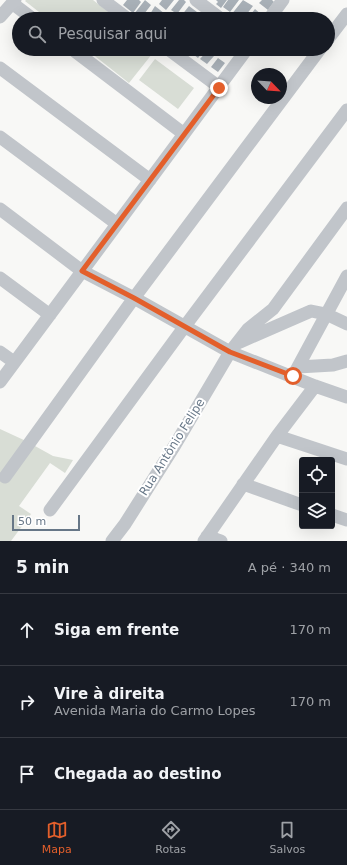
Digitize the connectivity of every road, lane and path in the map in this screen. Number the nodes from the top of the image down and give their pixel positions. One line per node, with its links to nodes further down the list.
1 (103, 0): 6 (street)
2 (196, 0): 7 (street)
3 (283, 0): 8 (street)
4 (14, 2): 5 (street); 10 (street)
5 (25, 12)
6 (119, 12)
7 (212, 12)
8 (274, 12)
9 (347, 14): 11 (street)
10 (0, 17)
11 (335, 30)
12 (81, 56): 19 (street)
13 (177, 56): 17 (street)
14 (242, 56): 17 (street)
15 (315, 56): 28 (street)
16 (0, 68): 21 (street)
17 (219, 88): 19 (street)
18 (347, 110): 32 (street)
19 (184, 134): 21 (street)
20 (0, 137): 24 (street)
21 (150, 180): 24 (street)
22 (347, 208): 33 (street, Rua Antônio Felipe)
23 (0, 209): 25 (street)
24 (117, 224): 25 (street)
25 (82, 271): 28 (street); 30 (street)
26 (347, 276): 29 (street)
27 (0, 278): 30 (street)
28 (134, 298): 32 (street); 43 (street)
29 (326, 314): 31 (street); 33 (street); 37 (street)
30 (50, 315): 36 (street)
31 (347, 324)
32 (185, 326): 33 (street); 46 (street)
33 (233, 348): 37 (street); 50 (street, Rua Antônio Felipe)
34 (0, 352): 36 (street)
35 (347, 361): 37 (street)
36 (14, 362): 38 (street)
37 (295, 371): 39 (street)
38 (0, 382)
39 (315, 386): 40 (street); 41 (street)
40 (347, 397)
41 (277, 436): 42 (street); 44 (street)
42 (347, 459)
43 (5, 477)
44 (243, 484): 45 (street); 49 (street)
45 (299, 504)
46 (50, 510)
47 (335, 516): 48 (street)
48 (347, 520)
49 (206, 539): 51 (street)
50 (112, 541)
51 (222, 541)

